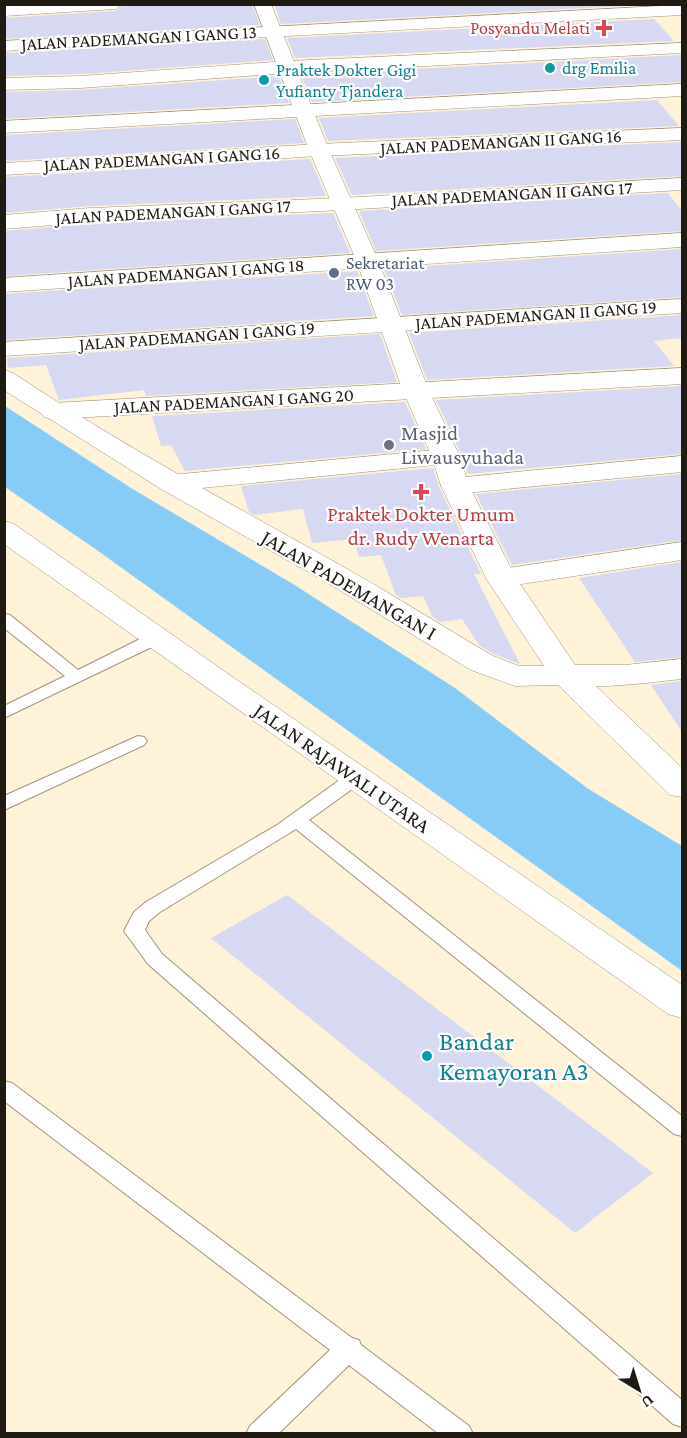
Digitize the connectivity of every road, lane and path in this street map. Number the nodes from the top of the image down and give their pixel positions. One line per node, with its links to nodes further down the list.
1 (115, 4): 4 (street)
2 (262, 4): 5 (street)
3 (682, 10): 5 (street, JALAN PADEMANGAN I GANG 13)
4 (4, 11)
5 (273, 31): 6 (street, JALAN PADEMANGAN I GANG 13); 8 (street)
6 (4, 46)
7 (682, 48): 8 (street)
8 (288, 67): 9 (street); 11 (street)
9 (4, 84)
10 (682, 90): 11 (street)
11 (303, 109): 12 (street); 14 (street)
12 (4, 127)
13 (682, 134): 14 (street, JALAN PADEMANGAN II GANG 16)
14 (329, 149): 15 (street, JALAN PADEMANGAN I GANG 16); 17 (street)
15 (4, 169)
16 (682, 184): 17 (street, JALAN PADEMANGAN II GANG 17)
17 (342, 204): 18 (street, JALAN PADEMANGAN I GANG 17); 20 (street)
18 (4, 222)
19 (682, 240): 20 (street, JALAN PADEMANGAN I GANG 18)
20 (367, 260): 21 (street, JALAN PADEMANGAN I GANG 18); 23 (street)
21 (4, 285)
22 (682, 306): 23 (street, JALAN PADEMANGAN II GANG 19)
23 (390, 323): 24 (street, JALAN PADEMANGAN I GANG 19); 27 (street)
24 (4, 349)
25 (682, 376): 27 (street, JALAN PADEMANGAN I GANG 20)
26 (4, 378): 28 (street, JALAN PADEMANGAN I)
27 (416, 391): 28 (street, JALAN PADEMANGAN I GANG 20); 29 (street)
28 (53, 411): 31 (street, JALAN PADEMANGAN I)
29 (446, 457): 31 (street); 32 (street)
30 (682, 464): 32 (street)
31 (171, 483): 40 (street, JALAN PADEMANGAN I)
32 (455, 486): 35 (street)
33 (4, 530): 37 (street, JALAN RAJAWALI UTARA)
34 (682, 551): 35 (street)
35 (501, 578): 40 (street)
36 (4, 619): 39 (lane)
37 (156, 638): 39 (lane); 43 (street, JALAN RAJAWALI UTARA)
38 (682, 669): 40 (street, JALAN PADEMANGAN I)
39 (77, 677): 41 (lane)
40 (576, 686): 44 (street)
41 (4, 713)
42 (138, 741): 45 (lane)
43 (355, 778): 46 (lane); 47 (street, JALAN RAJAWALI UTARA)
44 (682, 787)
45 (4, 804)
46 (297, 820): 49 (lane); 51 (lane)
47 (682, 1004)
48 (4, 1089): 50 (lane)
49 (682, 1128)
50 (350, 1348): 52 (lane); 53 (lane)
51 (682, 1416)
52 (259, 1434)
53 (460, 1434)

